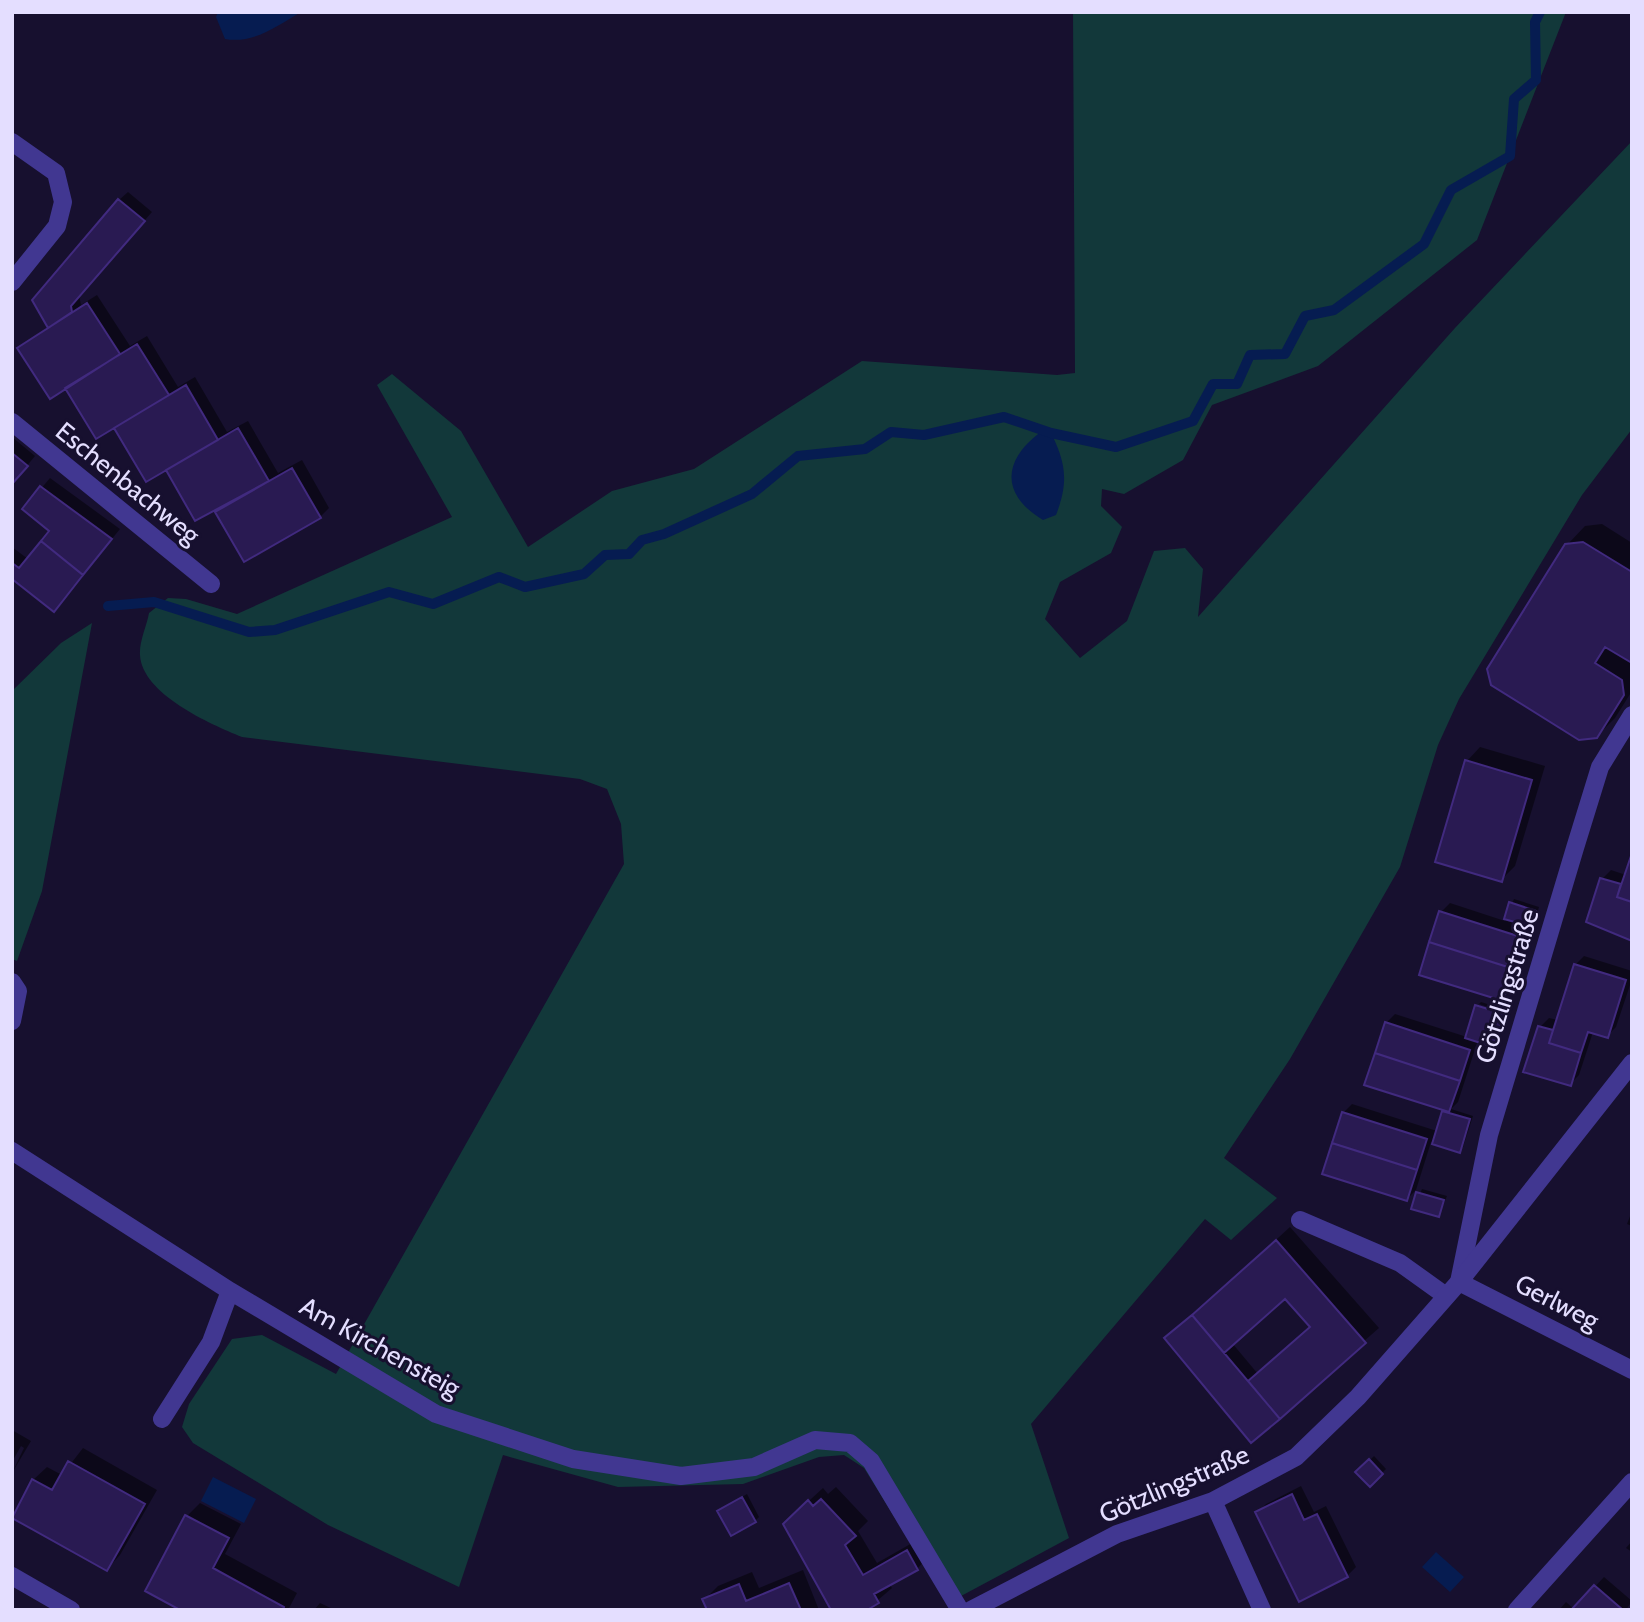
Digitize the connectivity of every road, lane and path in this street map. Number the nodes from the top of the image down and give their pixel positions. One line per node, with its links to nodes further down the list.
1 (12, 142): 2 (street)
2 (12, 282)
3 (12, 422): 4 (street, Eschenbachweg)
4 (211, 584)
5 (1632, 715): 11 (street, Götzlingstraße)
6 (12, 982): 7 (street)
7 (12, 1021)
8 (1632, 1063): 11 (street, Götzlingstraße)
9 (12, 1151): 12 (street, Am Kirchensteig)
10 (1300, 1220): 13 (street)
11 (1458, 1282): 13 (street, Götzlingstraße); 14 (street, Gerlweg)
12 (230, 1291): 15 (street); 21 (street, Am Kirchensteig)
13 (1446, 1297): 17 (street, Götzlingstraße)
14 (1632, 1370)
15 (162, 1419)
16 (1632, 1482): 24 (street)
17 (1213, 1501): 19 (street, Götzlingstraße); 23 (street)
18 (12, 1576): 20 (street)
19 (996, 1604): 22 (street, Götzlingstraße)
20 (71, 1610)
21 (960, 1610)
22 (971, 1610)
23 (1262, 1610)
24 (1517, 1610)

